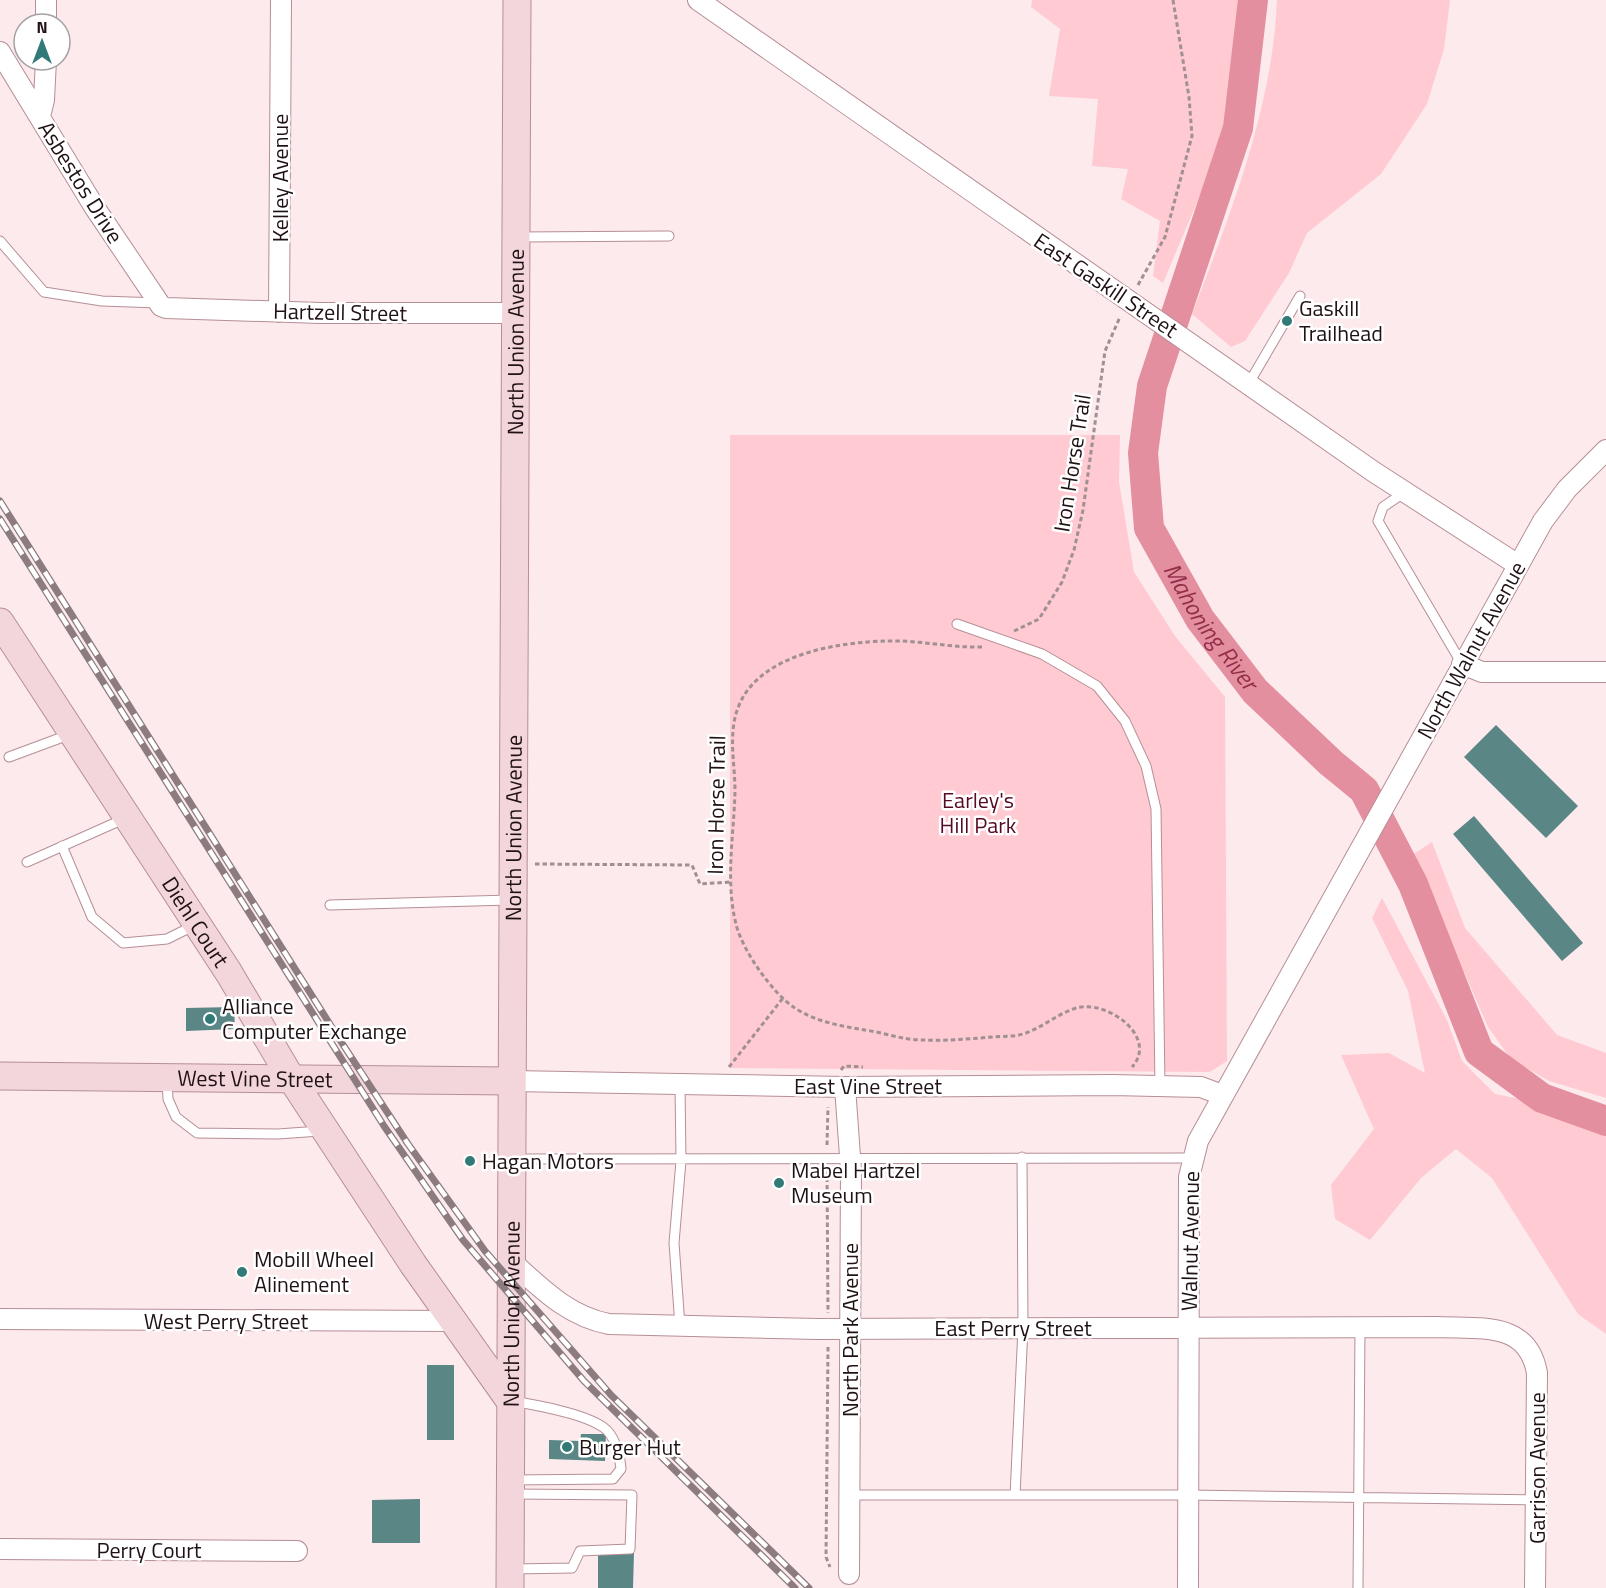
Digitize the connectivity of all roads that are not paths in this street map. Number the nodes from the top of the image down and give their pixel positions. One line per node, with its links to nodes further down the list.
1 (281, 0): 12 (street, Kelley Avenue)
2 (516, 0): 8 (main road, North Union Avenue)
3 (698, 0): 14 (street, East Gaskill Street)
4 (0, 52): 6 (street, Asbestos Drive)
5 (45, 72): 6 (street)
6 (40, 116): 11 (street, Asbestos Drive)
7 (669, 236): 8 (lane)
8 (516, 237): 13 (main road, North Union Avenue)
9 (0, 241): 11 (lane)
10 (1300, 296): 14 (lane)
11 (163, 305): 12 (street, Hartzell Street)
12 (279, 312): 13 (street, Hartzell Street)
13 (515, 313): 28 (main road, North Union Avenue)
14 (1249, 383): 16 (street, East Gaskill Street)
15 (1606, 450): 17 (street, North Walnut Avenue)
16 (1405, 492): 17 (street, East Gaskill Street); 20 (lane)
17 (1518, 565): 20 (street, North Walnut Avenue)
18 (0, 622): 22 (main road, Diehl Court)
19 (957, 624): 36 (lane)
20 (1462, 664): 21 (street); 27 (street, North Walnut Avenue)
21 (1606, 672)
22 (72, 733): 23 (lane); 24 (main road, Diehl Court)
23 (9, 757)
24 (126, 818): 25 (lane); 30 (main road, Diehl Court)
25 (62, 846): 26 (lane); 30 (lane)
26 (27, 862)
27 (1354, 863): 38 (street, Walnut Avenue)
28 (512, 900): 29 (lane); 34 (main road, North Union Avenue)
29 (330, 905)
30 (196, 924): 33 (main road, Diehl Court)
31 (0, 1076): 32 (main road, West Vine Street)
32 (167, 1077): 33 (main road, West Vine Street); 39 (lane)
33 (291, 1078): 34 (main road, West Vine Street); 39 (main road, Diehl Court)
34 (511, 1081): 35 (street, East Vine Street); 44 (main road, North Union Avenue)
35 (680, 1085): 37 (street, East Vine Street); 41 (lane)
36 (1160, 1086): 37 (street, East Vine Street); 38 (street, East Vine Street)
37 (845, 1087): 40 (street, North Park Avenue)
38 (1222, 1095): 43 (street, Walnut Avenue)
39 (326, 1131): 47 (main road, Diehl Court)
40 (851, 1156): 41 (lane); 42 (lane); 52 (street, North Park Avenue)
41 (681, 1157): 44 (lane); 48 (lane)
42 (1022, 1157): 43 (lane); 50 (lane)
43 (1192, 1158): 51 (street, Walnut Avenue)
44 (511, 1159): 45 (main road, North Union Avenue)
45 (510, 1260): 48 (street, East Perry Street); 54 (main road, North Union Avenue)
46 (0, 1319): 47 (street, West Perry Street)
47 (453, 1320): 54 (main road, Diehl Court)
48 (680, 1326): 52 (street, East Perry Street)
49 (1360, 1327): 51 (street, East Perry Street); 53 (street, East Perry Street); 59 (lane)
50 (1023, 1328): 51 (street, East Perry Street); 52 (street, East Perry Street); 57 (lane)
51 (1189, 1328): 58 (street, Walnut Avenue)
52 (850, 1329): 56 (street, North Park Avenue)
53 (1530, 1350): 60 (street, Garrison Avenue)
54 (510, 1401): 55 (main road, North Union Avenue); 55 (lane)
55 (510, 1487): 64 (main road, North Union Avenue); 64 (lane)
56 (850, 1495): 57 (lane); 63 (street, North Park Avenue)
57 (1015, 1495): 58 (lane)
58 (1188, 1495): 59 (lane); 65 (street, Walnut Avenue)
59 (1360, 1498): 60 (lane); 66 (lane)
60 (1537, 1500): 67 (street, Garrison Avenue)
61 (0, 1549): 62 (street, Perry Court)
62 (297, 1551)
63 (849, 1574)
64 (510, 1579)
65 (1188, 1588)
66 (1358, 1588)
67 (1535, 1588)

